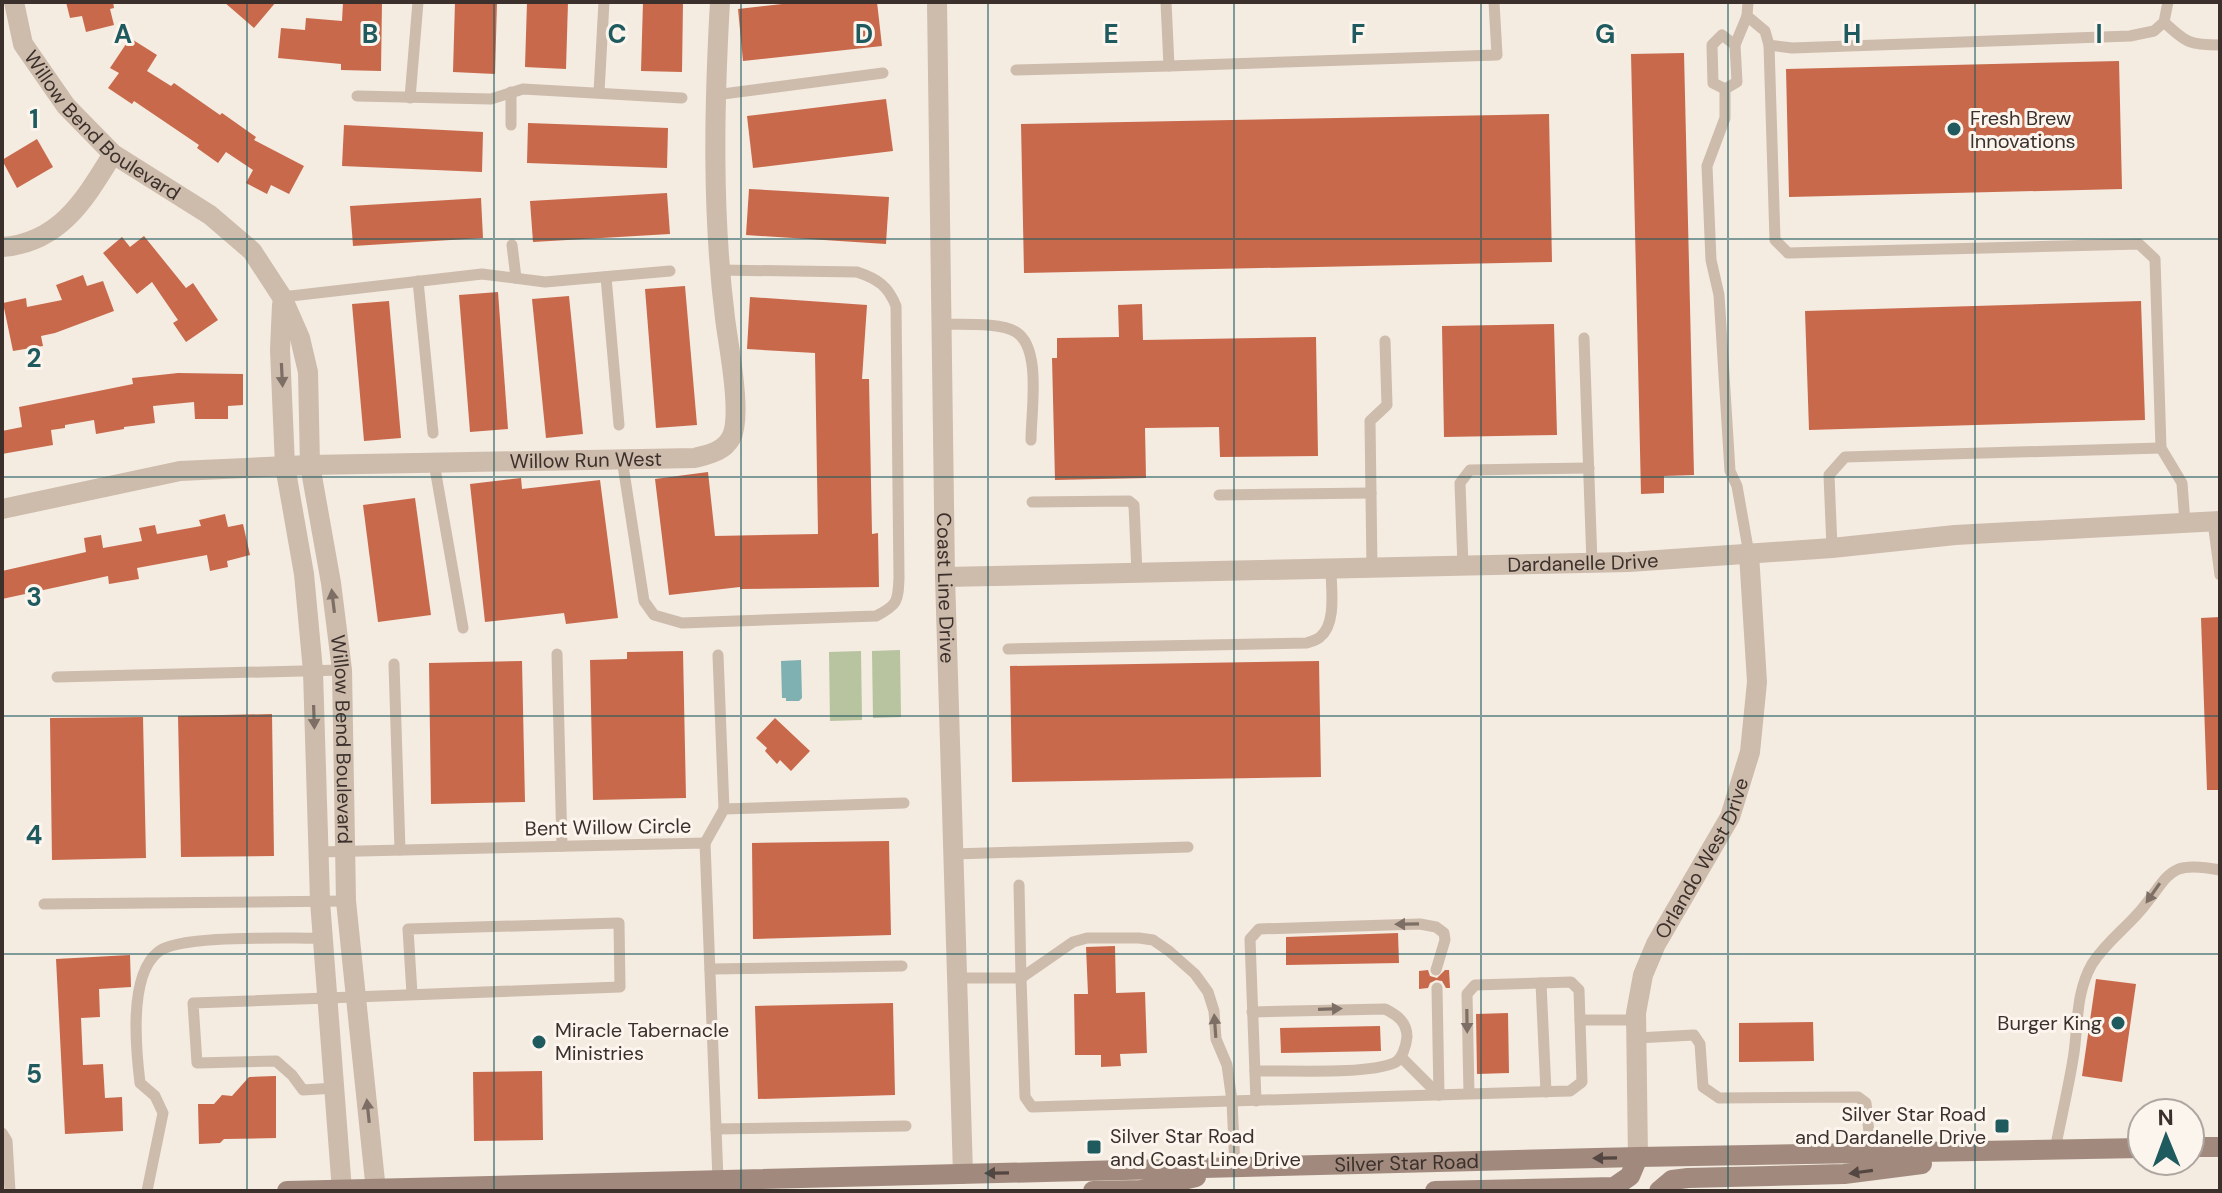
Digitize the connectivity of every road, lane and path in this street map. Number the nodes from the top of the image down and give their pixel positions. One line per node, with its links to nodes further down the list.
1 (14, 2): 26 (street, Willow Bend Boulevard)
2 (418, 2): 23 (lane)
3 (604, 2): 20 (lane)
4 (720, 2): 21 (street, Willow Run West)
5 (937, 2): 35 (street, Coast Line Drive)
6 (1166, 2): 15 (lane)
7 (1494, 2): 15 (lane)
8 (1748, 2): 10 (lane)
9 (2168, 2): 11 (lane)
10 (1747, 16): 12 (lane); 13 (lane)
11 (2164, 22): 13 (lane); 14 (lane)
12 (1735, 45): 18 (lane); 18 (lane)
13 (1769, 45): 41 (lane)
14 (2220, 45)
15 (1169, 66): 16 (lane)
16 (1016, 70)
17 (883, 73): 21 (lane)
18 (1725, 89): 54 (lane)
19 (511, 92): 20 (lane); 23 (lane); 25 (lane)
20 (599, 92): 24 (lane)
21 (715, 95): 29 (street, Willow Run West)
22 (357, 96): 23 (lane)
23 (410, 98)
24 (682, 98)
25 (511, 125)
26 (113, 154): 28 (street); 34 (street, Willow Bend Boulevard)
27 (512, 245): 32 (lane)
28 (2, 247)
29 (719, 270): 42 (street, Willow Run West); 42 (lane)
30 (670, 271): 31 (lane)
31 (606, 277): 32 (lane); 38 (lane)
32 (516, 278): 33 (lane)
33 (418, 281): 34 (lane); 39 (lane)
34 (282, 297): 44 (street, Willow Bend Boulevard); 45 (street, Willow Bend Boulevard, one-way to 45)
35 (941, 324): 40 (lane); 61 (street, Coast Line Drive)
36 (1584, 338): 46 (lane)
37 (1385, 341): 47 (lane)
38 (619, 425)
39 (433, 433)
40 (1031, 440)
41 (2161, 448): 52 (lane); 53 (lane)
42 (622, 459): 43 (street, Willow Run West)
43 (434, 463): 44 (street, Willow Run West); 62 (lane)
44 (310, 465): 45 (street, Willow Run West); 67 (street, Willow Bend Boulevard, one-way to 44)
45 (285, 466): 50 (street, Willow Run West); 68 (street, Willow Bend Boulevard)
46 (1589, 468): 55 (lane); 56 (lane)
47 (1371, 493): 48 (lane); 57 (lane)
48 (1219, 495)
49 (1032, 502): 59 (lane)
50 (2, 509)
51 (2216, 522): 52 (street, Dardanelle Drive); 60 (lane)
52 (2185, 523): 53 (street, Dardanelle Drive)
53 (1832, 548): 54 (street, Dardanelle Drive)
54 (1749, 554): 55 (street, Dardanelle Drive); 97 (street, Orlando West Drive)
55 (1592, 563): 56 (street, Dardanelle Drive)
56 (1463, 566): 57 (street, Dardanelle Drive)
57 (1372, 569): 58 (street, Dardanelle Drive)
58 (1331, 570): 59 (street, Dardanelle Drive); 63 (lane)
59 (1137, 573): 61 (street, Dardanelle Drive)
60 (2220, 575)
61 (945, 577): 78 (street, Coast Line Drive)
62 (463, 628)
63 (1008, 649)
64 (557, 654): 73 (lane)
65 (718, 655): 71 (lane)
66 (394, 664): 75 (lane)
67 (342, 670): 68 (lane); 76 (street, Willow Bend Boulevard)
68 (313, 671): 69 (lane); 77 (street, Willow Bend Boulevard, one-way to 77)
69 (57, 677)
70 (904, 803): 71 (lane)
71 (724, 809): 72 (lane)
72 (705, 843): 73 (lane, Bent Willow Circle); 86 (lane, Bent Willow Circle)
73 (562, 846): 75 (lane, Bent Willow Circle)
74 (1188, 847): 78 (lane)
75 (400, 850): 76 (lane, Bent Willow Circle)
76 (345, 851): 77 (lane, Bent Willow Circle); 82 (street, Willow Bend Boulevard)
77 (318, 852): 81 (street, Willow Bend Boulevard)
78 (954, 854): 88 (street, Coast Line Drive)
79 (2220, 870): 111 (lane, one-way to 111)
80 (1019, 885): 89 (lane)
81 (320, 901): 82 (lane); 83 (lane); 84 (street, Willow Bend Boulevard)
82 (346, 901): 93 (street, Willow Bend Boulevard)
83 (44, 904)
84 (323, 938): 94 (street, Willow Bend Boulevard); 120 (lane)
85 (902, 966): 86 (lane)
86 (710, 969): 107 (lane, Bent Willow Circle)
87 (1436, 970): 95 (lane, one-way to 95)
88 (957, 978): 89 (lane); 116 (street, Coast Line Drive)
89 (1021, 978): 104 (lane); 104 (lane, one-way to 89)
90 (1541, 983): 96 (lane); 101 (lane); 102 (lane, one-way to 102)
91 (1437, 988): 103 (lane)
92 (412, 994): 92 (lane); 93 (lane)
93 (356, 996): 94 (lane); 118 (street, Willow Bend Boulevard, one-way to 93)
94 (328, 998): 100 (street, Willow Bend Boulevard); 100 (lane)
95 (1252, 1012): 98 (lane, one-way to 98); 99 (lane)
96 (1580, 1020): 97 (lane); 101 (lane)
97 (1636, 1029): 112 (lane); 113 (street, Orlando West Drive)
98 (1402, 1058): 99 (lane); 103 (lane)
99 (1255, 1071): 105 (lane)
100 (335, 1088): 117 (street, Willow Bend Boulevard)
101 (1546, 1092): 102 (lane)
102 (1469, 1094): 103 (lane)
103 (1439, 1095): 105 (lane)
104 (1232, 1101): 105 (lane); 114 (lane)
105 (1256, 1101)
106 (906, 1126): 107 (lane)
107 (716, 1129): 115 (lane, Bent Willow Circle)
108 (2, 1133): 119 (lane)
109 (2126, 1148): 111 (main road, Silver Star Road)
110 (2022, 1150): 111 (main road, Silver Star Road); 112 (main road, Silver Star Road); 124 (main road, one-way to 124)
111 (2055, 1150)
112 (1871, 1153): 113 (main road, Silver Star Road)
113 (1638, 1157): 114 (main road, Silver Star Road, one-way to 114); 123 (main road)
114 (1235, 1167): 116 (main road, Silver Star Road, one-way to 116); 122 (main road)
115 (718, 1180): 116 (main road, Silver Star Road); 118 (main road, Silver Star Road)
116 (957, 1182)
117 (342, 1190): 118 (main road, Silver Star Road); 121 (main road, Silver Star Road)
118 (376, 1190)
119 (10, 1191)
120 (147, 1191)
121 (287, 1191)
122 (1093, 1191)
123 (1435, 1191)
124 (1659, 1191)

